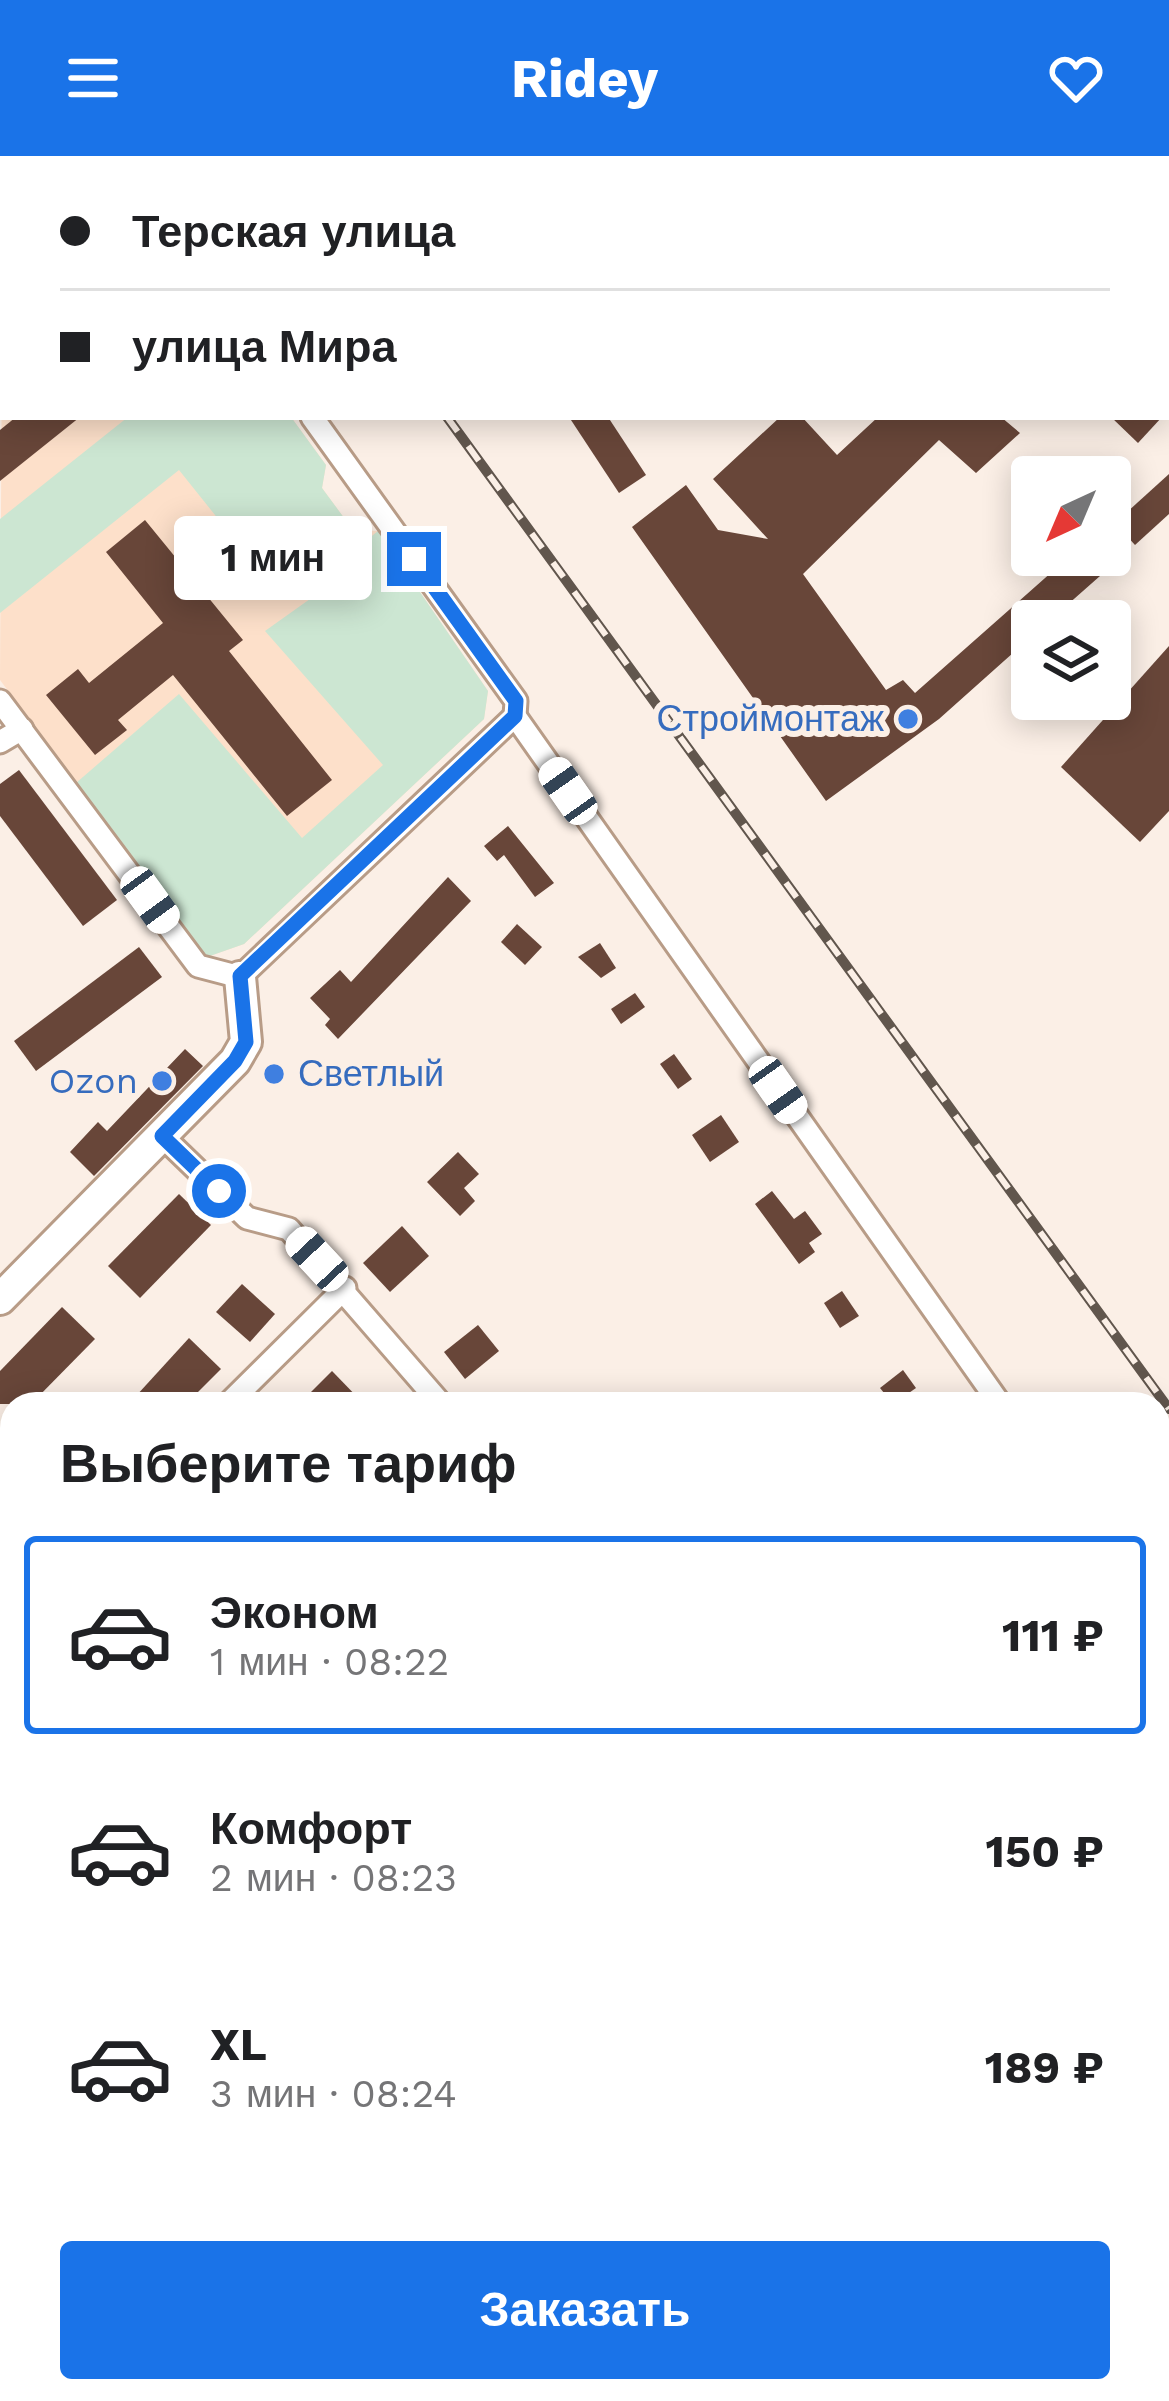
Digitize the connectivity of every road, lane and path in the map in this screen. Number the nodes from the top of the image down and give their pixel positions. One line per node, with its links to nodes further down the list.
1 (314, 420): 3 (street)
2 (0, 701): 4 (street)
3 (515, 716): 6 (street); 12 (street)
4 (22, 729): 5 (street); 6 (street)
5 (0, 742)
6 (240, 976): 7 (street)
7 (162, 1136): 8 (street); 9 (street)
8 (345, 1288): 10 (street); 11 (street)
9 (0, 1299)
10 (240, 1392)
11 (431, 1392)
12 (992, 1392)

